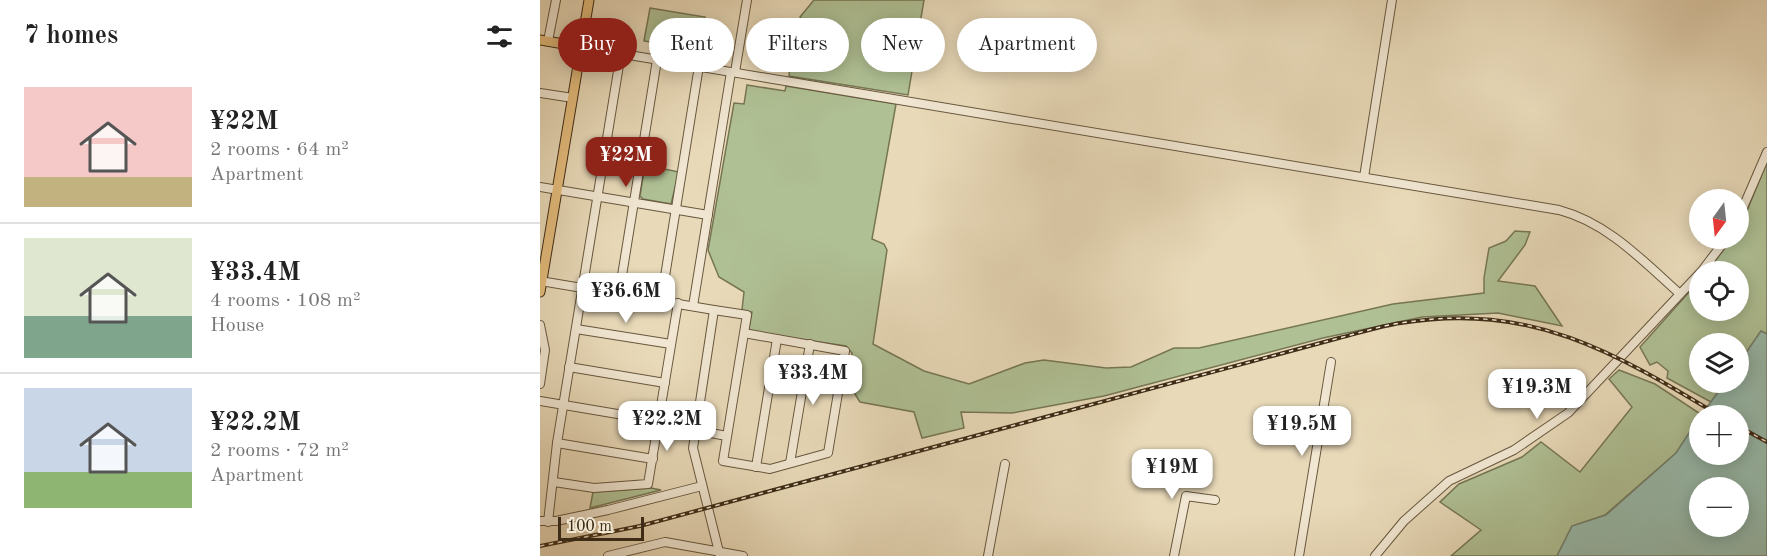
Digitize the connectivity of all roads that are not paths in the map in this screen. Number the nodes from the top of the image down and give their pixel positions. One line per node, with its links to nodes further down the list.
1 (556, 0): 6 (street)
2 (589, 0): 5 (main road)
3 (747, 0): 7 (street)
4 (1392, 0): 16 (street)
5 (586, 18)
6 (544, 41)
7 (734, 67)
8 (577, 72): 14 (main road)
9 (618, 72): 20 (street)
10 (655, 72): 21 (street)
11 (698, 72): 22 (street)
12 (733, 72): 16 (street); 23 (street)
13 (540, 93): 14 (street)
14 (573, 98): 18 (main road)
15 (1767, 152): 19 (street)
16 (1364, 177): 31 (street)
17 (540, 187): 18 (street)
18 (557, 189): 20 (street); 26 (main road)
19 (1749, 194)
20 (598, 196): 21 (street); 28 (street)
21 (634, 202): 22 (street); 30 (street)
22 (676, 209): 23 (street); 32 (street)
23 (708, 214): 34 (street)
24 (1718, 249): 25 (street)
25 (1709, 261)
26 (541, 281): 28 (street); 29 (main road)
27 (1689, 284): 31 (street)
28 (583, 288): 30 (street); 37 (street)
29 (540, 292)
30 (619, 294): 32 (street)
31 (1680, 294): 66 (street)
32 (661, 301): 33 (street)
33 (678, 303): 34 (street); 40 (street)
34 (693, 306): 35 (street)
35 (714, 310): 38 (street); 49 (street)
36 (540, 325): 45 (street)
37 (576, 329): 40 (street); 43 (street)
38 (744, 333): 39 (street); 50 (street)
39 (777, 339): 41 (street); 55 (street)
40 (671, 344): 44 (street)
41 (810, 344): 53 (street); 53 (street)
42 (1331, 362): 65 (street)
43 (569, 367): 44 (street); 47 (street)
44 (665, 383): 48 (street)
45 (540, 384)
46 (540, 401): 47 (street)
47 (563, 405): 48 (street); 51 (street)
48 (659, 421): 52 (street)
49 (694, 430): 50 (street); 57 (street)
50 (728, 436): 55 (street)
51 (557, 444): 52 (street); 56 (street)
52 (653, 459): 56 (street)
53 (790, 464): 55 (street)
54 (1005, 464): 63 (street)
55 (756, 467)
56 (554, 482): 59 (street)
57 (702, 486): 59 (street); 60 (street)
58 (1215, 500): 64 (street)
59 (544, 522)
60 (720, 554): 61 (street); 62 (street)
61 (608, 556)
62 (742, 556)
63 (988, 556)
64 (1174, 556)
65 (1299, 556)
66 (1375, 556)

